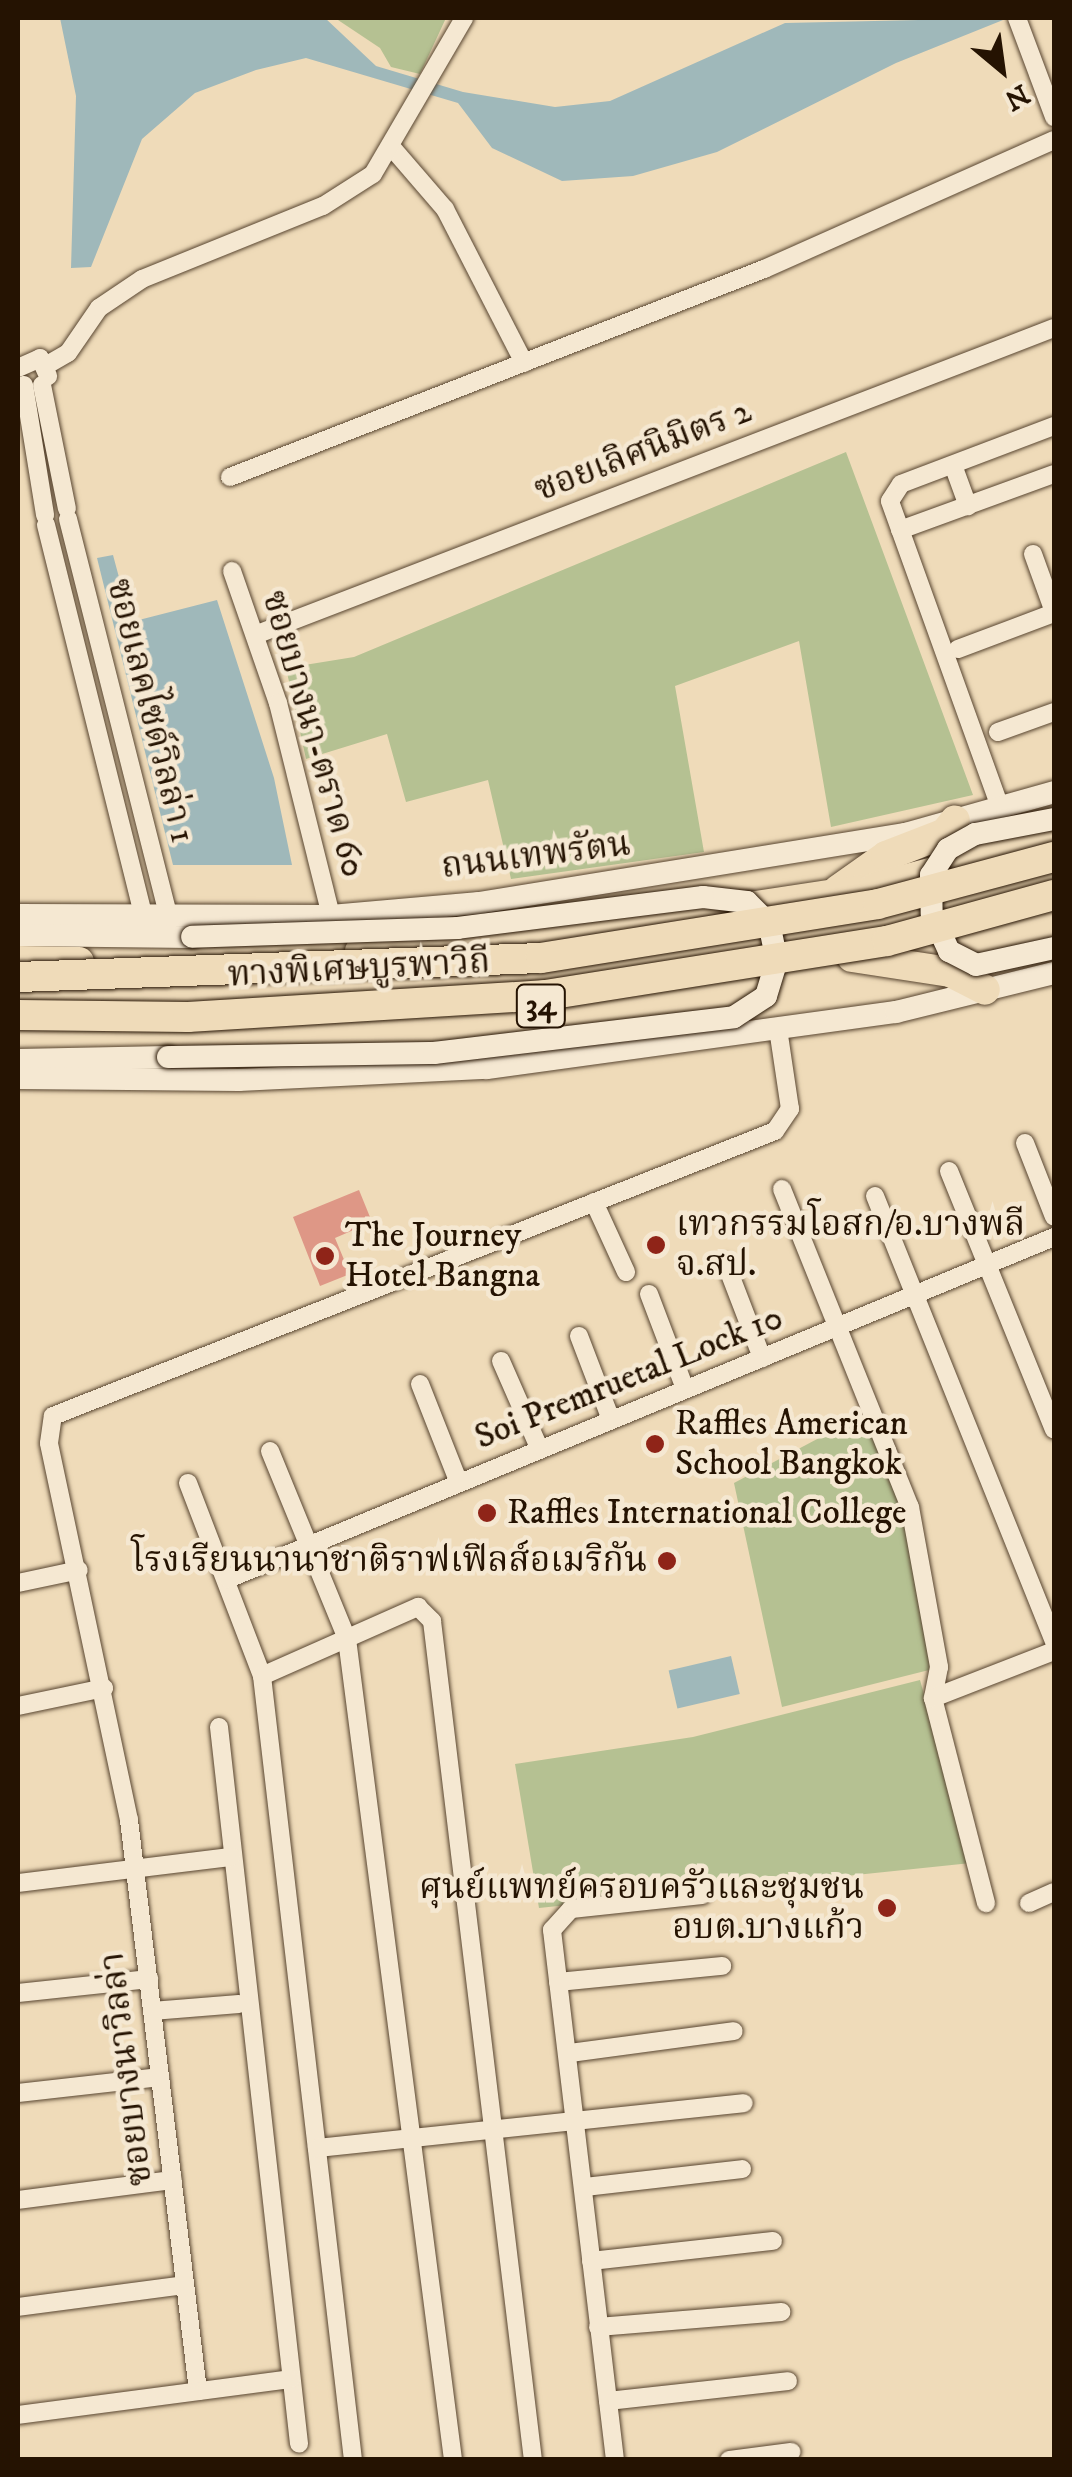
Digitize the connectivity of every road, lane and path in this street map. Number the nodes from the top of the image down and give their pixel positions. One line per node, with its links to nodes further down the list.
1 (464, 18): 5 (street)
2 (1018, 21): 3 (street)
3 (1054, 117)
4 (1054, 140): 7 (street)
5 (394, 150): 7 (street); 8 (street)
6 (1054, 328): 21 (street, ซอยเลิศนิมิตร 2)
7 (524, 363): 13 (street)
8 (47, 365): 9 (street, ซอยเลคไซด์วิลล่า 1); 9 (street)
9 (23, 372): 15 (street, ซอยเลคไซด์วิลล่า 1); 16 (street, ซอยเลคไซด์วิลล่า 1)
10 (1054, 426): 11 (street)
11 (952, 465): 14 (street); 17 (street)
12 (1054, 474): 14 (street)
13 (230, 477)
14 (968, 506): 17 (street)
15 (66, 507): 16 (street); 37 (street, ซอยเลคไซด์วิลล่า 1)
16 (44, 512): 38 (street, ซอยเลคไซด์วิลล่า 1)
17 (900, 530): 26 (street)
18 (1033, 554): 20 (street)
19 (232, 571): 21 (street, ซอยบางนา-ตราด 60)
20 (1054, 613): 22 (street)
21 (255, 634): 36 (street, ซอยบางนา-ตราด 60)
22 (958, 649)
23 (1054, 712): 24 (street)
24 (998, 732)
25 (1054, 792): 26 (main road, ถนนเทพรัตน)
26 (1000, 808): 28 (main road, ถนนเทพรัตน)
27 (1054, 819): 40 (main road, bridge)
28 (955, 820): 32 (highway); 36 (main road, ถนนเทพรัตน)
29 (1054, 840): 32 (highway, 34)
30 (1054, 857): 44 (highway, bridge)
31 (1054, 872): 46 (highway, ทางพิเศษบูรพาวิถี, bridge)
32 (831, 894): 42 (highway, 34)
33 (1054, 895): 47 (highway, ทางพิเศษบูรพาวิถี, bridge)
34 (1054, 904): 41 (highway, 34)
35 (18, 915): 38 (main road, ถนนเทพรัตน)
36 (331, 916): 37 (main road, ถนนเทพรัตน)
37 (169, 919): 38 (main road, ถนนเทพรัตน)
38 (144, 920)
39 (18, 936): 50 (main road, bridge)
40 (1054, 948)
41 (852, 957): 45 (highway); 48 (highway, 34)
42 (18, 961)
43 (1054, 973): 45 (main road, 34)
44 (18, 977)
45 (985, 990): 49 (main road, 34)
46 (18, 991)
47 (18, 1015)
48 (18, 1026)
49 (778, 1028): 51 (main road, 34); 56 (street, ซอยบางนาวิลล่า)
50 (18, 1060)
51 (18, 1078)
52 (1025, 1143): 57 (street)
53 (949, 1171): 60 (street)
54 (782, 1189): 64 (street)
55 (875, 1196): 63 (street)
56 (594, 1202): 61 (street); 77 (street, ซอยบางนาวิลล่า)
57 (1054, 1217)
58 (1054, 1237): 60 (street, Soi Premruetal Lock 10)
59 (726, 1264): 66 (street)
60 (986, 1266): 63 (street, Soi Premruetal Lock 10); 71 (street)
61 (626, 1272)
62 (649, 1294): 69 (street)
63 (913, 1296): 64 (street, Soi Premruetal Lock 10); 81 (street)
64 (838, 1326): 66 (street, Soi Premruetal Lock 10); 85 (street)
65 (578, 1336): 70 (street)
66 (762, 1358): 69 (street, Soi Premruetal Lock 10)
67 (502, 1361): 72 (street)
68 (420, 1384): 75 (street)
69 (685, 1389): 70 (street, Soi Premruetal Lock 10)
70 (611, 1420): 72 (street, Soi Premruetal Lock 10)
71 (1054, 1429)
72 (540, 1450): 75 (street, Soi Premruetal Lock 10)
73 (270, 1451): 76 (street)
74 (188, 1483): 78 (street)
75 (459, 1483): 76 (street, Soi Premruetal Lock 10)
76 (311, 1546): 78 (street, Soi Premruetal Lock 10); 80 (street)
77 (79, 1570): 79 (street); 84 (street, ซอยบางนาวิลล่า)
78 (228, 1579): 83 (street)
79 (18, 1583)
80 (347, 1638): 83 (street); 107 (street); 108 (street)
81 (1054, 1642)
82 (1054, 1651): 85 (street)
83 (262, 1676): 109 (street)
84 (104, 1688): 86 (street); 89 (street, ซอยบางนาวิลล่า)
85 (933, 1698): 93 (street)
86 (18, 1706)
87 (219, 1727): 88 (street)
88 (231, 1857): 89 (street); 120 (street)
89 (136, 1869): 90 (street); 96 (street, ซอยบางนาวิลล่า)
90 (18, 1884)
91 (1054, 1892): 94 (street)
92 (702, 1895): 97 (street)
93 (986, 1903)
94 (1029, 1903)
95 (722, 1966): 97 (street)
96 (149, 1979): 98 (street); 100 (street, ซอยบางนาวิลล่า)
97 (558, 1982): 102 (street)
98 (18, 1994)
99 (239, 2004): 100 (street)
100 (152, 2012): 103 (street, ซอยบางนาวิลล่า)
101 (734, 2032): 102 (street)
102 (570, 2053): 106 (street)
103 (160, 2076): 104 (street); 111 (street, ซอยบางนาวิลล่า)
104 (18, 2093)
105 (744, 2103): 106 (street)
106 (576, 2123): 107 (street); 112 (street)
107 (492, 2131): 108 (street); 129 (street)
108 (409, 2138): 109 (street); 128 (street)
109 (317, 2148): 127 (street)
110 (742, 2169): 112 (street)
111 (173, 2180): 113 (street); 116 (street, ซอยบางนาวิลล่า)
112 (585, 2187): 115 (street)
113 (18, 2200)
114 (773, 2241): 115 (street)
115 (591, 2261): 119 (street)
116 (185, 2284): 117 (street); 122 (street, ซอยบางนาวิลล่า)
117 (18, 2307)
118 (781, 2312): 119 (street)
119 (598, 2327): 123 (street)
120 (291, 2379): 122 (street); 125 (street)
121 (788, 2381): 123 (street)
122 (198, 2391): 124 (street)
123 (608, 2402): 130 (street)
124 (18, 2415)
125 (299, 2444)
126 (791, 2452): 131 (street)
127 (353, 2460)
128 (452, 2460)
129 (533, 2460)
130 (614, 2460)
131 (730, 2460)

